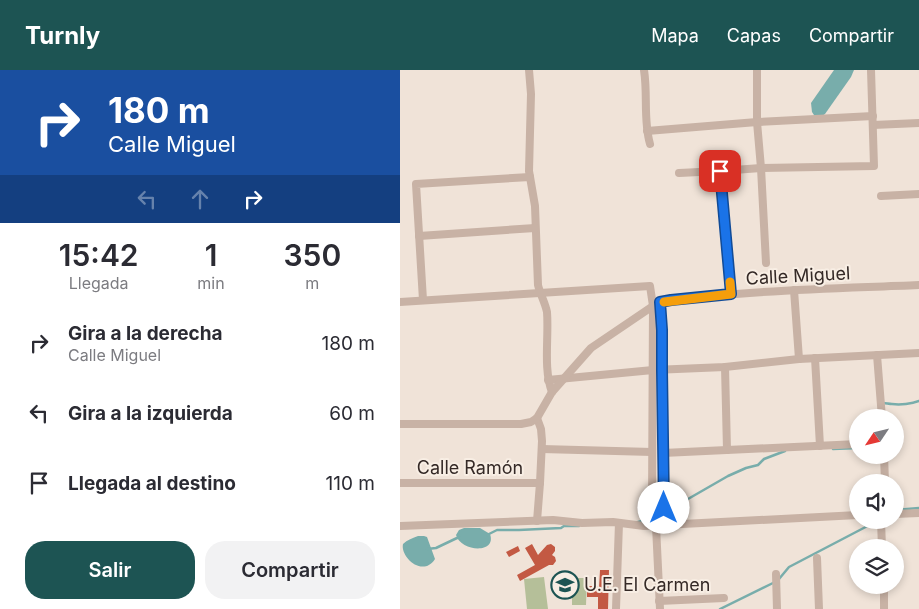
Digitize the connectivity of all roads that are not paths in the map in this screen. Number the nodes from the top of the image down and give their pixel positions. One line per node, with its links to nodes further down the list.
1 (529, 70): 14 (street)
2 (644, 70): 9 (street)
3 (757, 70): 6 (street)
4 (871, 70): 5 (street)
5 (873, 116): 6 (street); 8 (street)
6 (757, 122): 9 (street); 11 (street)
7 (919, 123): 8 (street)
8 (873, 125): 11 (street)
9 (647, 131): 10 (street)
10 (650, 144)
11 (761, 168): 12 (street); 19 (street)
12 (720, 171): 13 (street); 23 (street)
13 (679, 173)
14 (530, 177): 17 (street); 18 (street)
15 (919, 194): 16 (street)
16 (881, 196)
17 (535, 228): 18 (street); 22 (street)
18 (419, 236): 24 (street)
19 (766, 263)
20 (919, 285): 21 (street, Calle Miguel)
21 (794, 290): 23 (street, Calle Miguel); 30 (street)
22 (540, 293): 24 (street); 26 (street); 35 (street)
23 (731, 294): 26 (street, Calle Miguel)
24 (423, 300): 25 (street)
25 (400, 302)
26 (657, 304): 32 (street); 33 (street); 34 (street, Calle Miguel)
27 (919, 353): 28 (street)
28 (877, 355): 29 (street); 37 (street)
29 (814, 358): 30 (street); 41 (street)
30 (799, 360): 31 (street)
31 (725, 367): 33 (street); 43 (street)
32 (653, 370): 33 (street); 34 (street); 44 (street)
33 (662, 370): 45 (street)
34 (564, 378): 35 (street); 36 (street, Calle Miguel)
35 (548, 380): 36 (street)
36 (552, 392): 38 (street, Calle Miguel)
37 (881, 409)
38 (537, 418): 39 (street); 42 (street)
39 (400, 424)
40 (849, 444): 41 (street)
41 (820, 446): 43 (street)
42 (542, 449): 44 (street); 47 (street)
43 (727, 450): 45 (street)
44 (652, 452): 48 (street)
45 (663, 453): 55 (street)
46 (400, 483): 47 (street, Calle Ramón)
47 (540, 483): 52 (street)
48 (652, 503)
49 (919, 513): 50 (street)
50 (904, 514)
51 (849, 516): 55 (street)
52 (537, 521): 53 (street); 54 (street)
53 (619, 523): 55 (street); 61 (street)
54 (400, 526)
55 (660, 526): 60 (street)
56 (816, 558): 63 (street)
57 (776, 574): 62 (street)
58 (884, 594): 64 (street)
59 (724, 598): 60 (street)
60 (659, 605)
61 (616, 609)
62 (777, 609)
63 (819, 609)
64 (884, 609)

